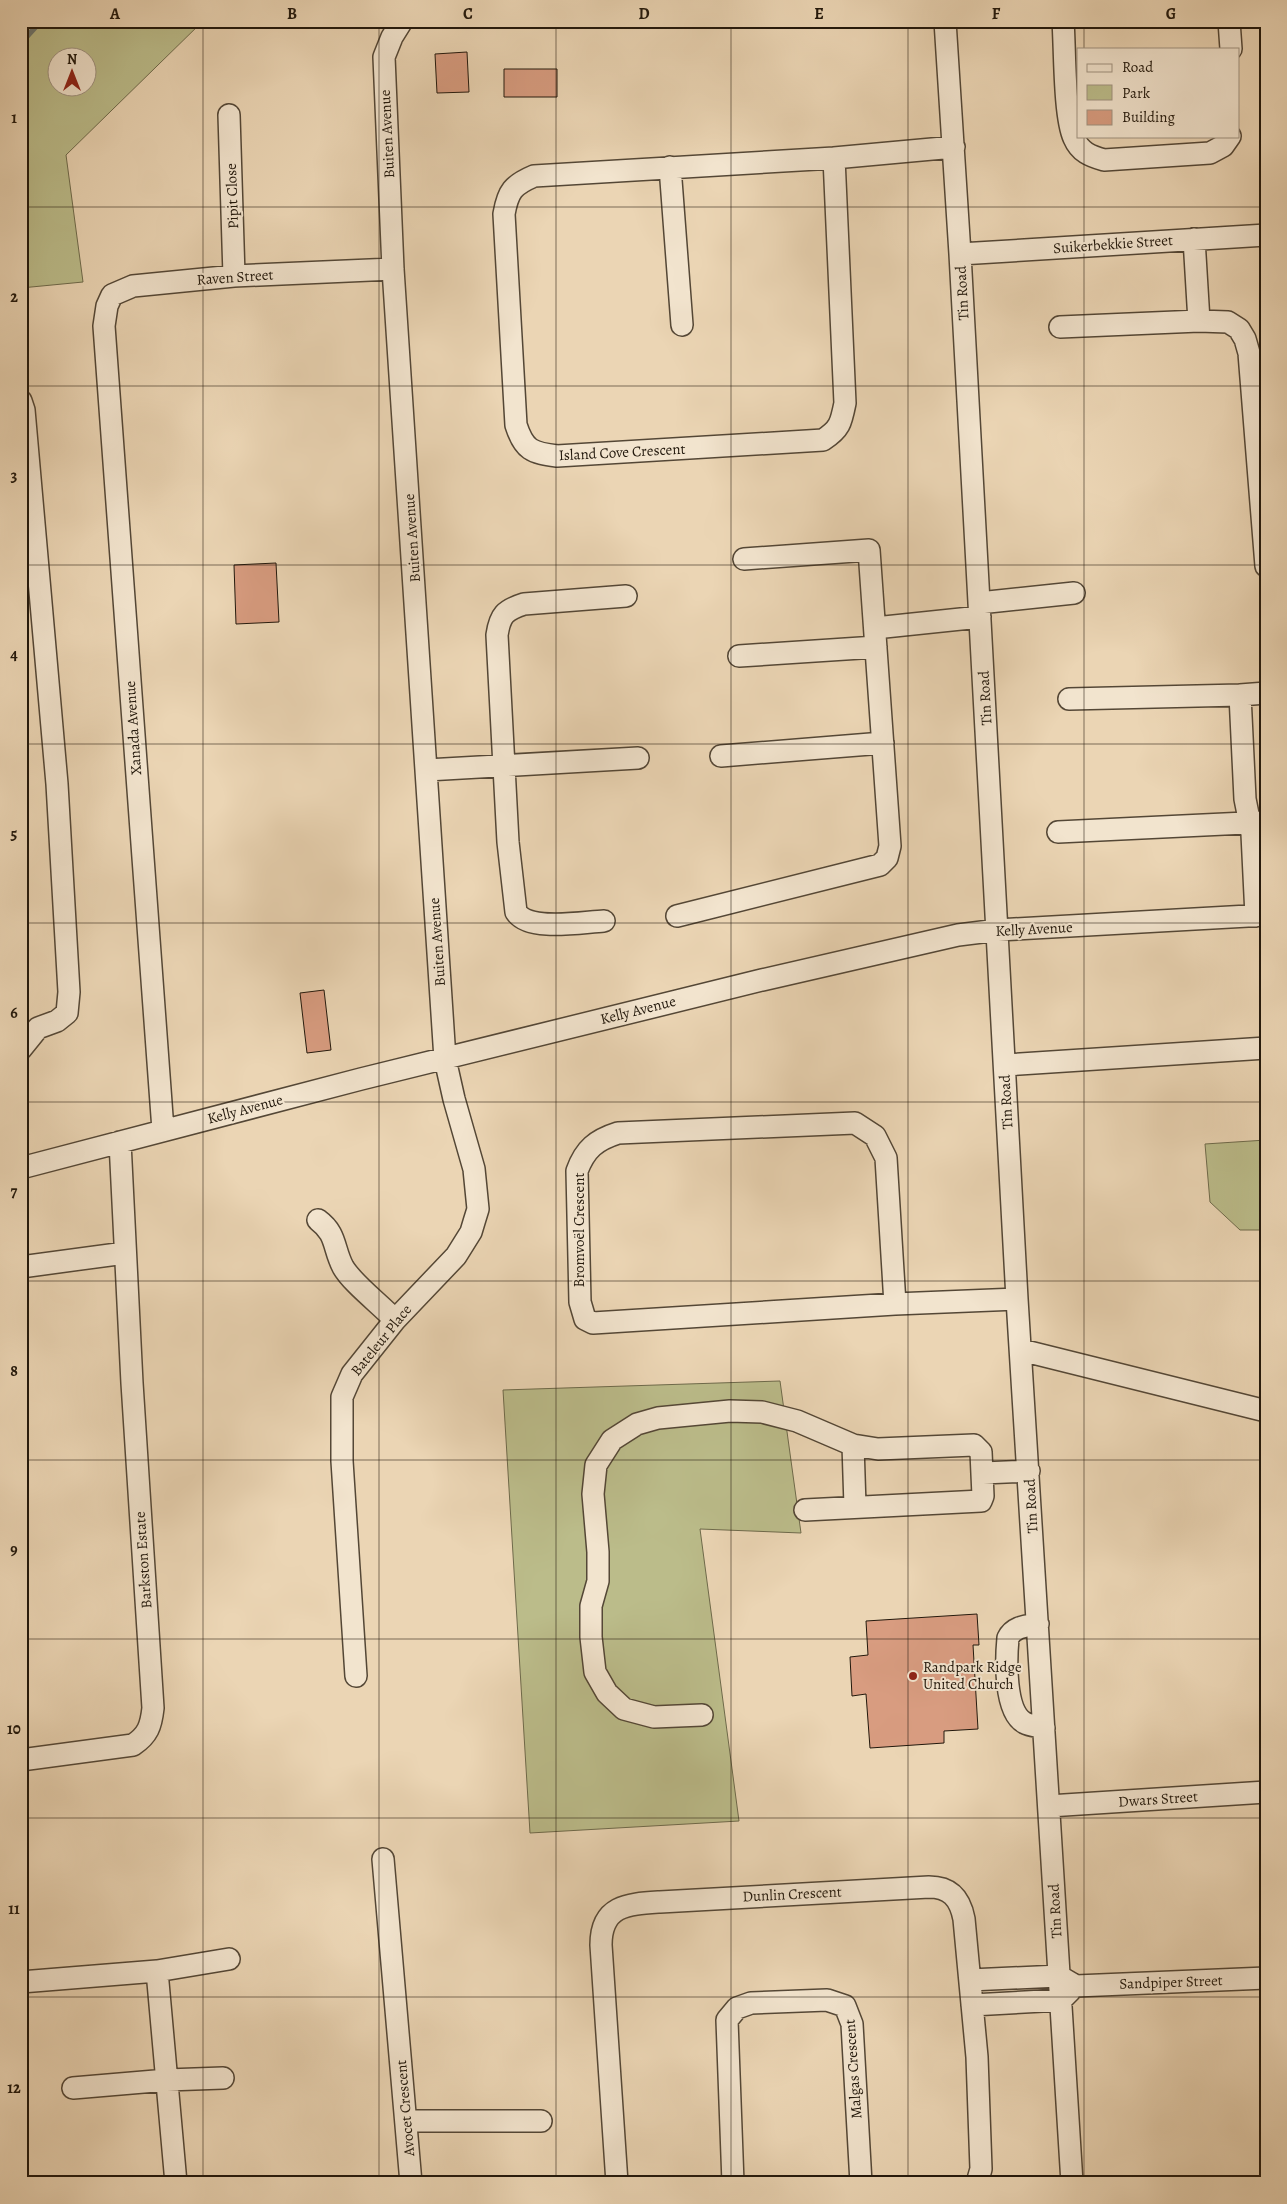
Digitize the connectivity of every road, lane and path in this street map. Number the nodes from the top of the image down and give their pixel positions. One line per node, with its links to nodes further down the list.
1 (402, 21): 14 (street, Buiten Avenue)
2 (945, 21): 8 (street, Tin Road)
3 (1063, 21): 7 (street)
4 (1229, 21): 5 (street)
5 (1231, 48)
6 (229, 115): 15 (street, Pipit Close)
7 (1229, 138)
8 (954, 147): 9 (street, Island Cove Crescent); 13 (street, Tin Road)
9 (834, 158): 10 (street, Island Cove Crescent); 10 (street, Island Cove Crescent)
10 (670, 167): 17 (street)
11 (1266, 235): 12 (street, Suikerbekkie Street)
12 (1194, 239): 13 (street, Suikerbekkie Street); 16 (street)
13 (960, 254): 25 (street, Tin Road)
14 (393, 269): 15 (street, Raven Street); 35 (street, Buiten Avenue)
15 (234, 276): 18 (street, Raven Street)
16 (1199, 321): 19 (street); 22 (street)
17 (682, 325)
18 (104, 326): 46 (street, Xanada Avenue)
19 (1060, 327)
20 (21, 401): 43 (street)
21 (744, 559): 26 (street)
22 (1266, 566)
23 (1074, 593): 25 (street)
24 (626, 596): 34 (street)
25 (980, 610): 26 (street); 41 (street, Tin Road)
26 (876, 638): 27 (street); 31 (street)
27 (739, 656)
28 (1266, 693): 29 (street)
29 (1240, 695): 30 (street); 36 (street)
30 (1070, 699)
31 (883, 743): 32 (street); 39 (street)
32 (721, 756)
33 (638, 758): 34 (street)
34 (503, 767): 35 (street); 40 (street)
35 (427, 770): 44 (street, Buiten Avenue)
36 (1257, 822): 37 (street); 38 (street)
37 (1058, 832)
38 (1261, 915): 41 (street, Kelly Avenue)
39 (676, 916)
40 (604, 921)
41 (998, 930): 44 (street, Kelly Avenue); 45 (street, Tin Road)
42 (1266, 1048): 45 (street)
43 (21, 1049)
44 (445, 1059): 46 (street, Kelly Avenue); 54 (street, Bateleur Place)
45 (1004, 1066): 52 (street, Tin Road)
46 (163, 1130): 47 (street, Kelly Avenue)
47 (120, 1142): 48 (street, Kelly Avenue); 50 (street, Barkston Estate)
48 (21, 1168)
49 (318, 1220): 54 (street)
50 (125, 1254): 51 (street); 66 (street, Barkston Estate)
51 (21, 1267)
52 (1017, 1299): 53 (street, Bromvoël Crescent); 55 (street, Tin Road)
53 (895, 1304): 53 (street, Bromvoël Crescent)
54 (396, 1320): 63 (street, Bateleur Place)
55 (1021, 1350): 56 (street); 58 (street, Tin Road)
56 (1266, 1411)
57 (853, 1445): 59 (street); 60 (street); 64 (street)
58 (1029, 1471): 59 (street); 62 (street, Tin Road)
59 (983, 1473): 60 (street)
60 (855, 1506): 61 (street)
61 (805, 1510)
62 (1038, 1624): 65 (street, Tin Road); 65 (street)
63 (356, 1676)
64 (702, 1715)
65 (1044, 1728): 68 (street, Tin Road)
66 (21, 1760)
67 (1266, 1792): 68 (street, Dwars Street)
68 (1049, 1806): 75 (street, Tin Road)
69 (383, 1859): 80 (street, Avocet Crescent)
70 (229, 1959): 71 (street)
71 (158, 1970): 74 (street); 78 (street)
72 (1266, 1978): 75 (street, Sandpiper Street)
73 (970, 1980): 75 (street); 76 (street, Dunlin Crescent); 84 (street, Dunlin Crescent)
74 (21, 1982)
75 (1065, 1987): 76 (street); 88 (street, Tin Road)
76 (972, 2005): 87 (street, Dunlin Crescent)
77 (223, 2078): 78 (street)
78 (166, 2080): 79 (street); 82 (street)
79 (73, 2088)
80 (406, 2121): 81 (street); 83 (street, Avocet Crescent)
81 (541, 2121)
82 (176, 2183)
83 (411, 2183)
84 (617, 2183)
85 (733, 2183): 86 (street, Malgas Crescent)
86 (861, 2183)
87 (977, 2183)
88 (1072, 2183)

